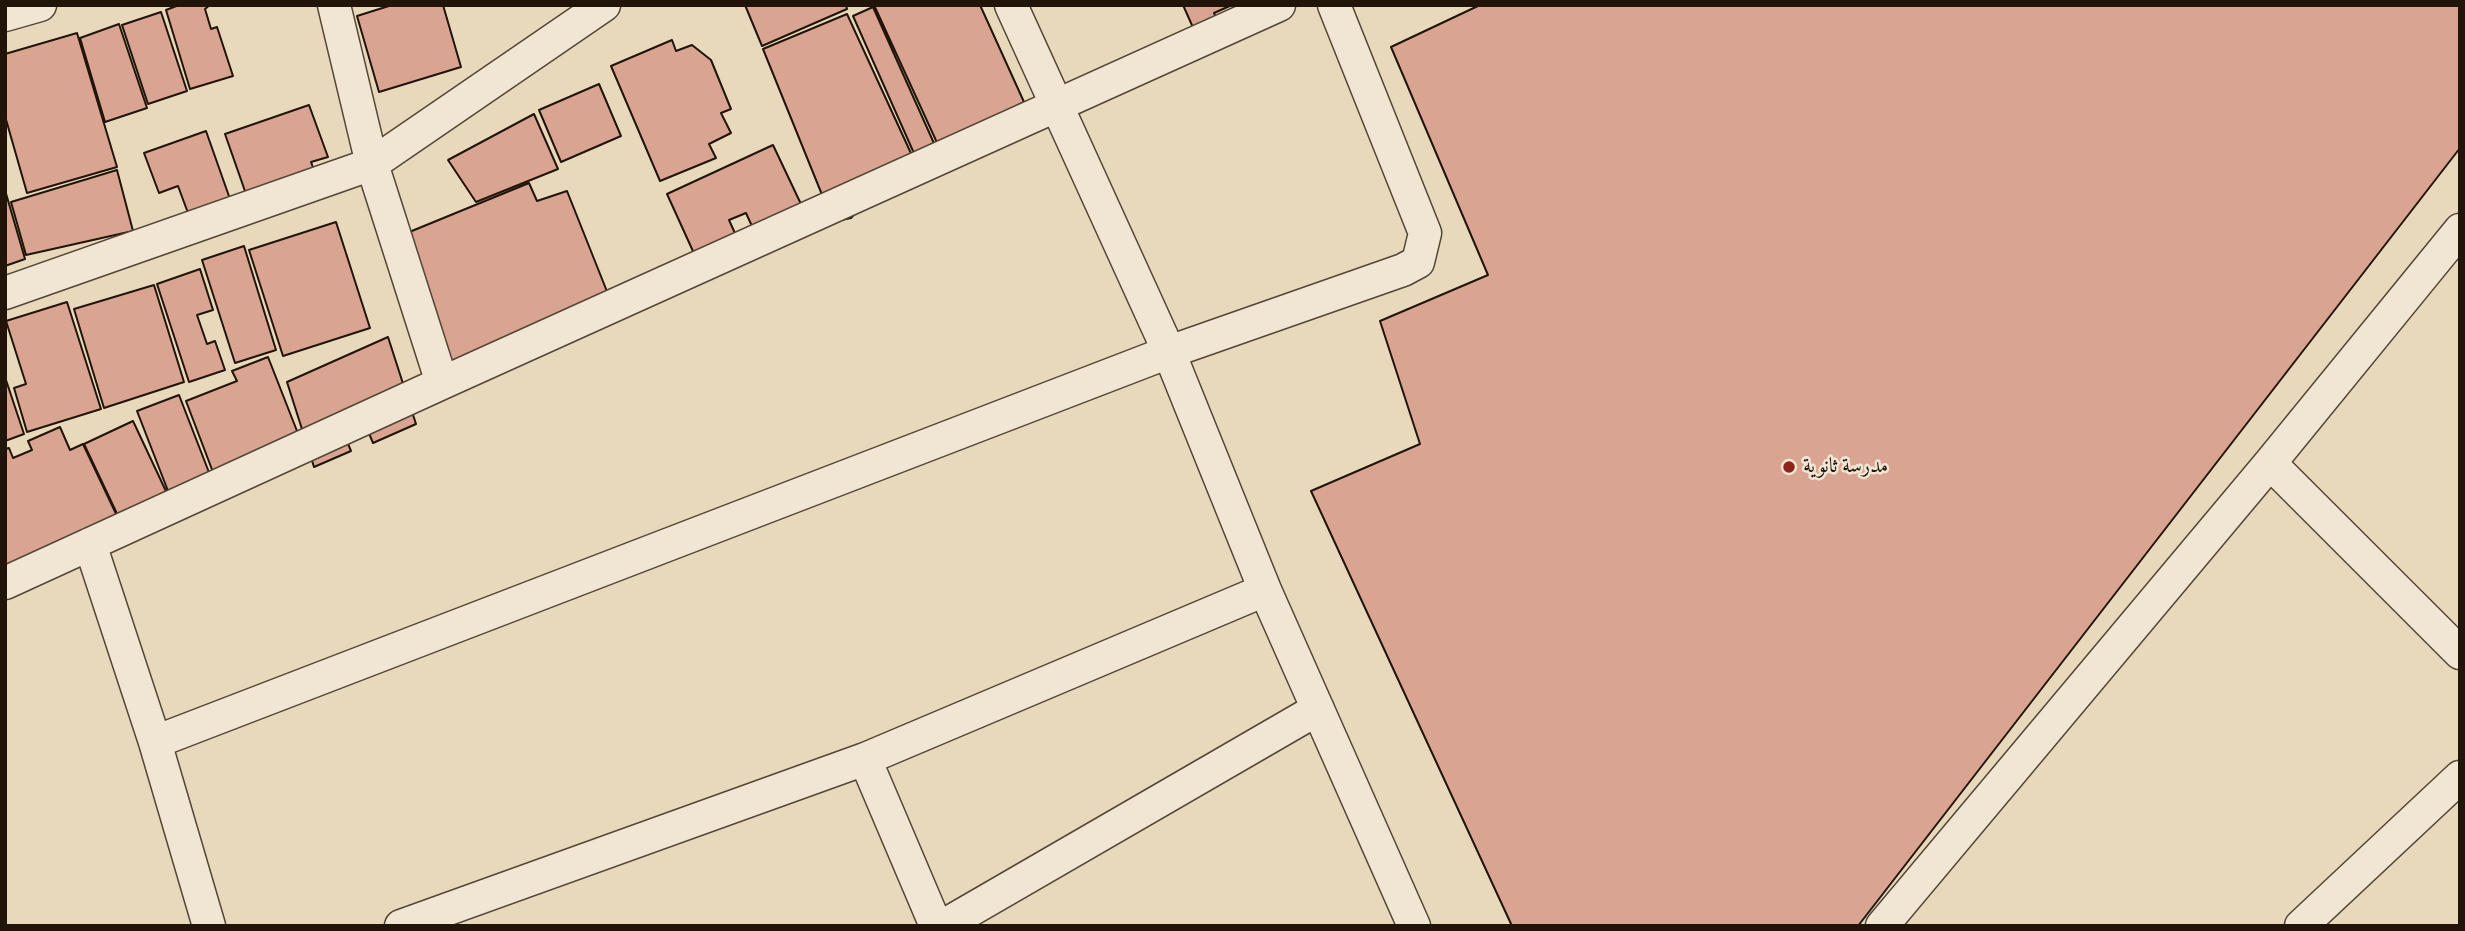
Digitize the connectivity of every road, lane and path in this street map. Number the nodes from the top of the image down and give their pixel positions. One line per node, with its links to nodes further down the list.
1 (40, 5): 7 (street)
2 (334, 5): 9 (street)
3 (604, 5): 9 (street)
4 (1011, 5): 8 (street)
5 (1279, 5): 8 (street)
6 (1334, 5): 12 (street)
7 (5, 15)
8 (1057, 105): 12 (street); 13 (street)
9 (372, 164): 11 (street); 13 (street)
10 (2460, 230): 14 (street)
11 (5, 293)
12 (1170, 352): 17 (street); 20 (street)
13 (442, 383): 15 (street)
14 (2270, 463): 18 (street); 28 (street)
15 (90, 544): 16 (street); 20 (street)
16 (5, 583)
17 (1265, 590): 19 (street); 21 (street)
18 (2460, 653)
19 (1318, 709): 26 (street); 27 (street)
20 (155, 742): 23 (street)
21 (864, 759): 24 (street); 25 (street)
22 (2460, 777): 29 (street)
23 (209, 926)
24 (401, 926)
25 (936, 926)
26 (943, 926)
27 (1414, 926)
28 (1882, 926)
29 (2301, 926)

